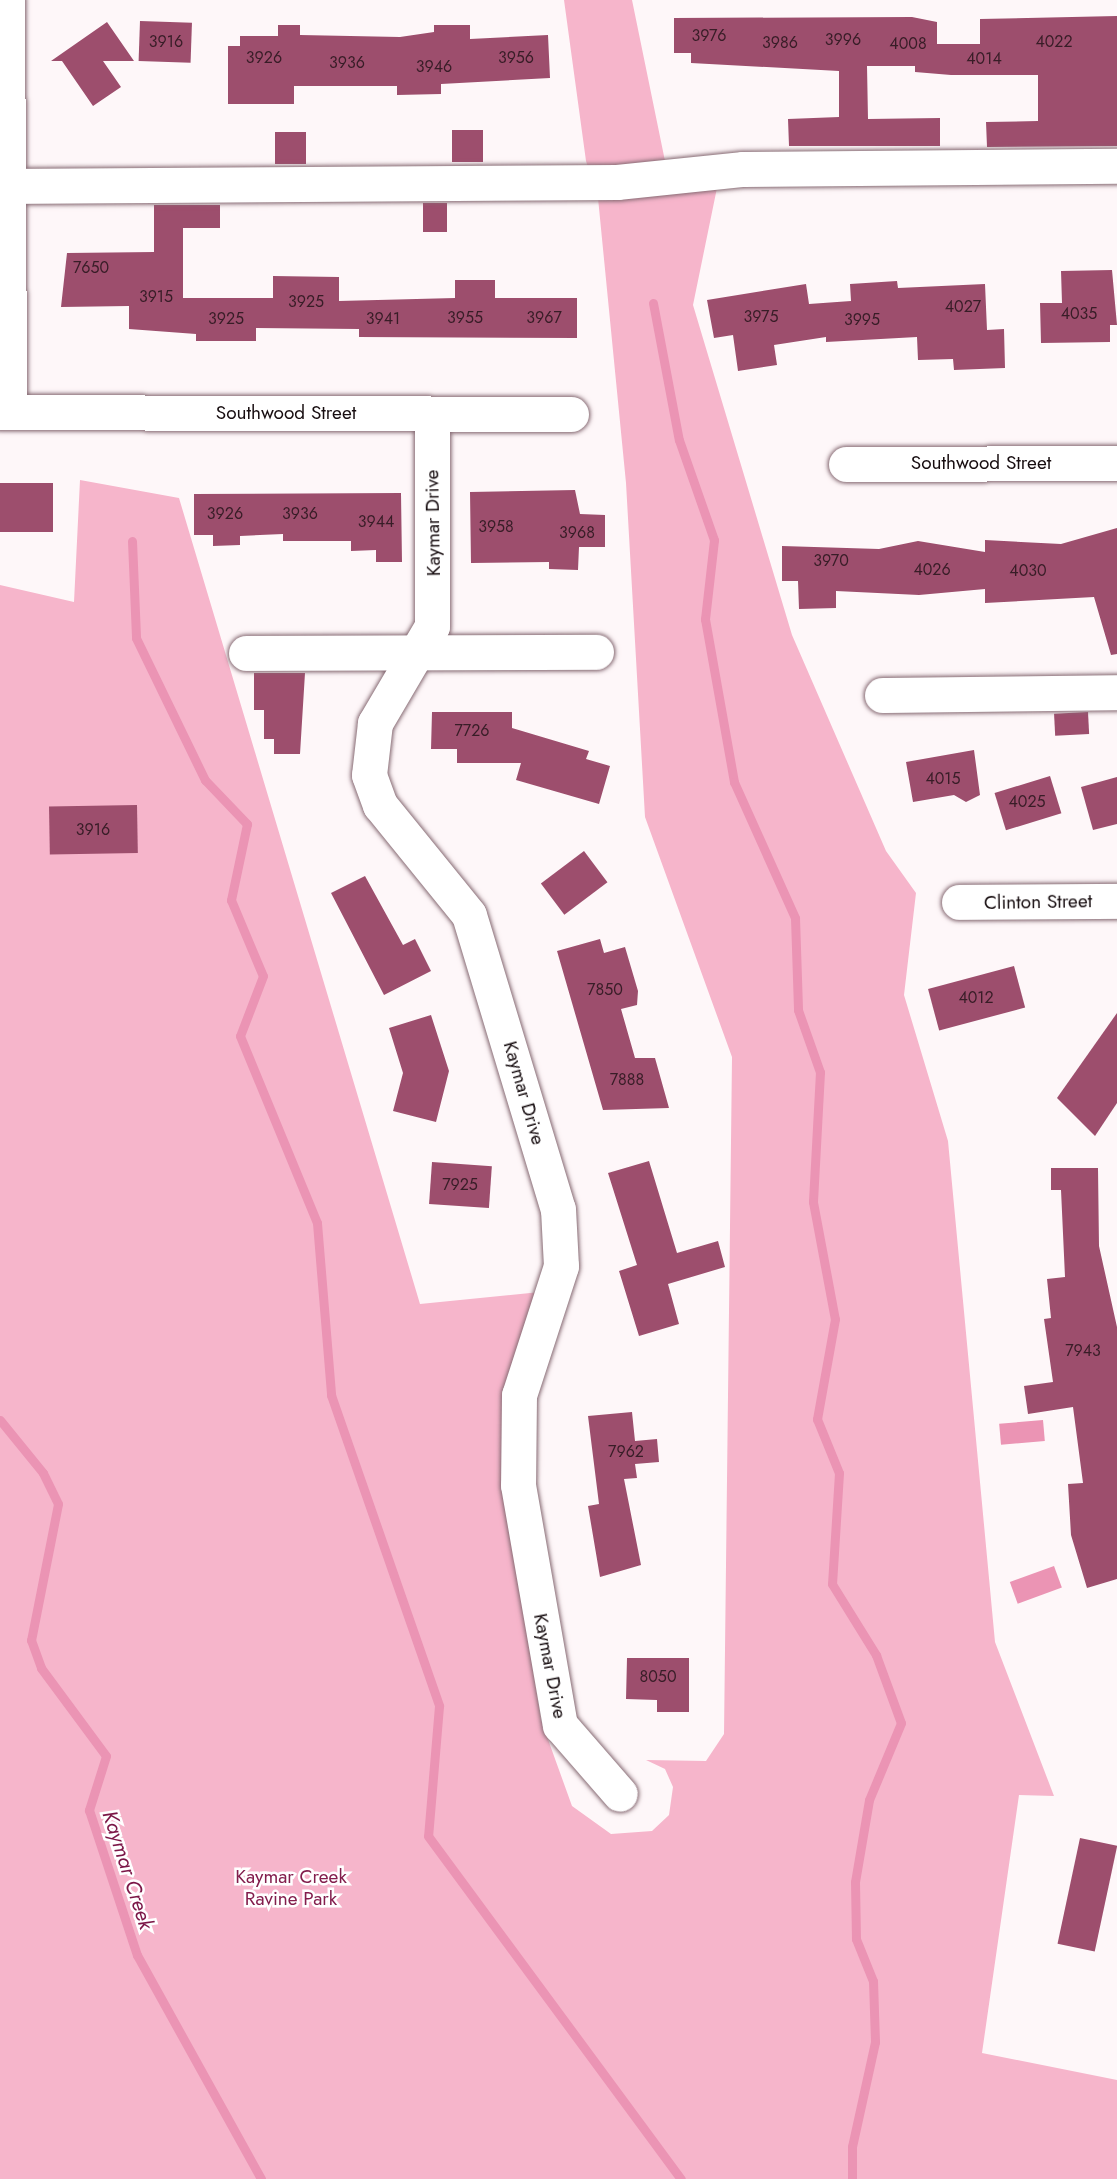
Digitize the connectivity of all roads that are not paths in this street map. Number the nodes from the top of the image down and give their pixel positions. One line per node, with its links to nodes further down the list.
1 (7, 0): 3 (street)
2 (1117, 166): 3 (street)
3 (3, 186): 4 (street)
4 (4, 412): 5 (street, Southwood Street)
5 (432, 414): 6 (street, Southwood Street); 9 (street, Kaymar Drive)
6 (571, 414)
7 (1117, 463): 8 (street, Southwood Street)
8 (846, 464)
9 (421, 652): 10 (street); 11 (street); 16 (street, Kaymar Drive)
10 (596, 652)
11 (246, 653)
12 (1117, 692): 13 (street)
13 (882, 695)
14 (1117, 901): 15 (street, Clinton Street)
15 (959, 902)
16 (620, 1794)

